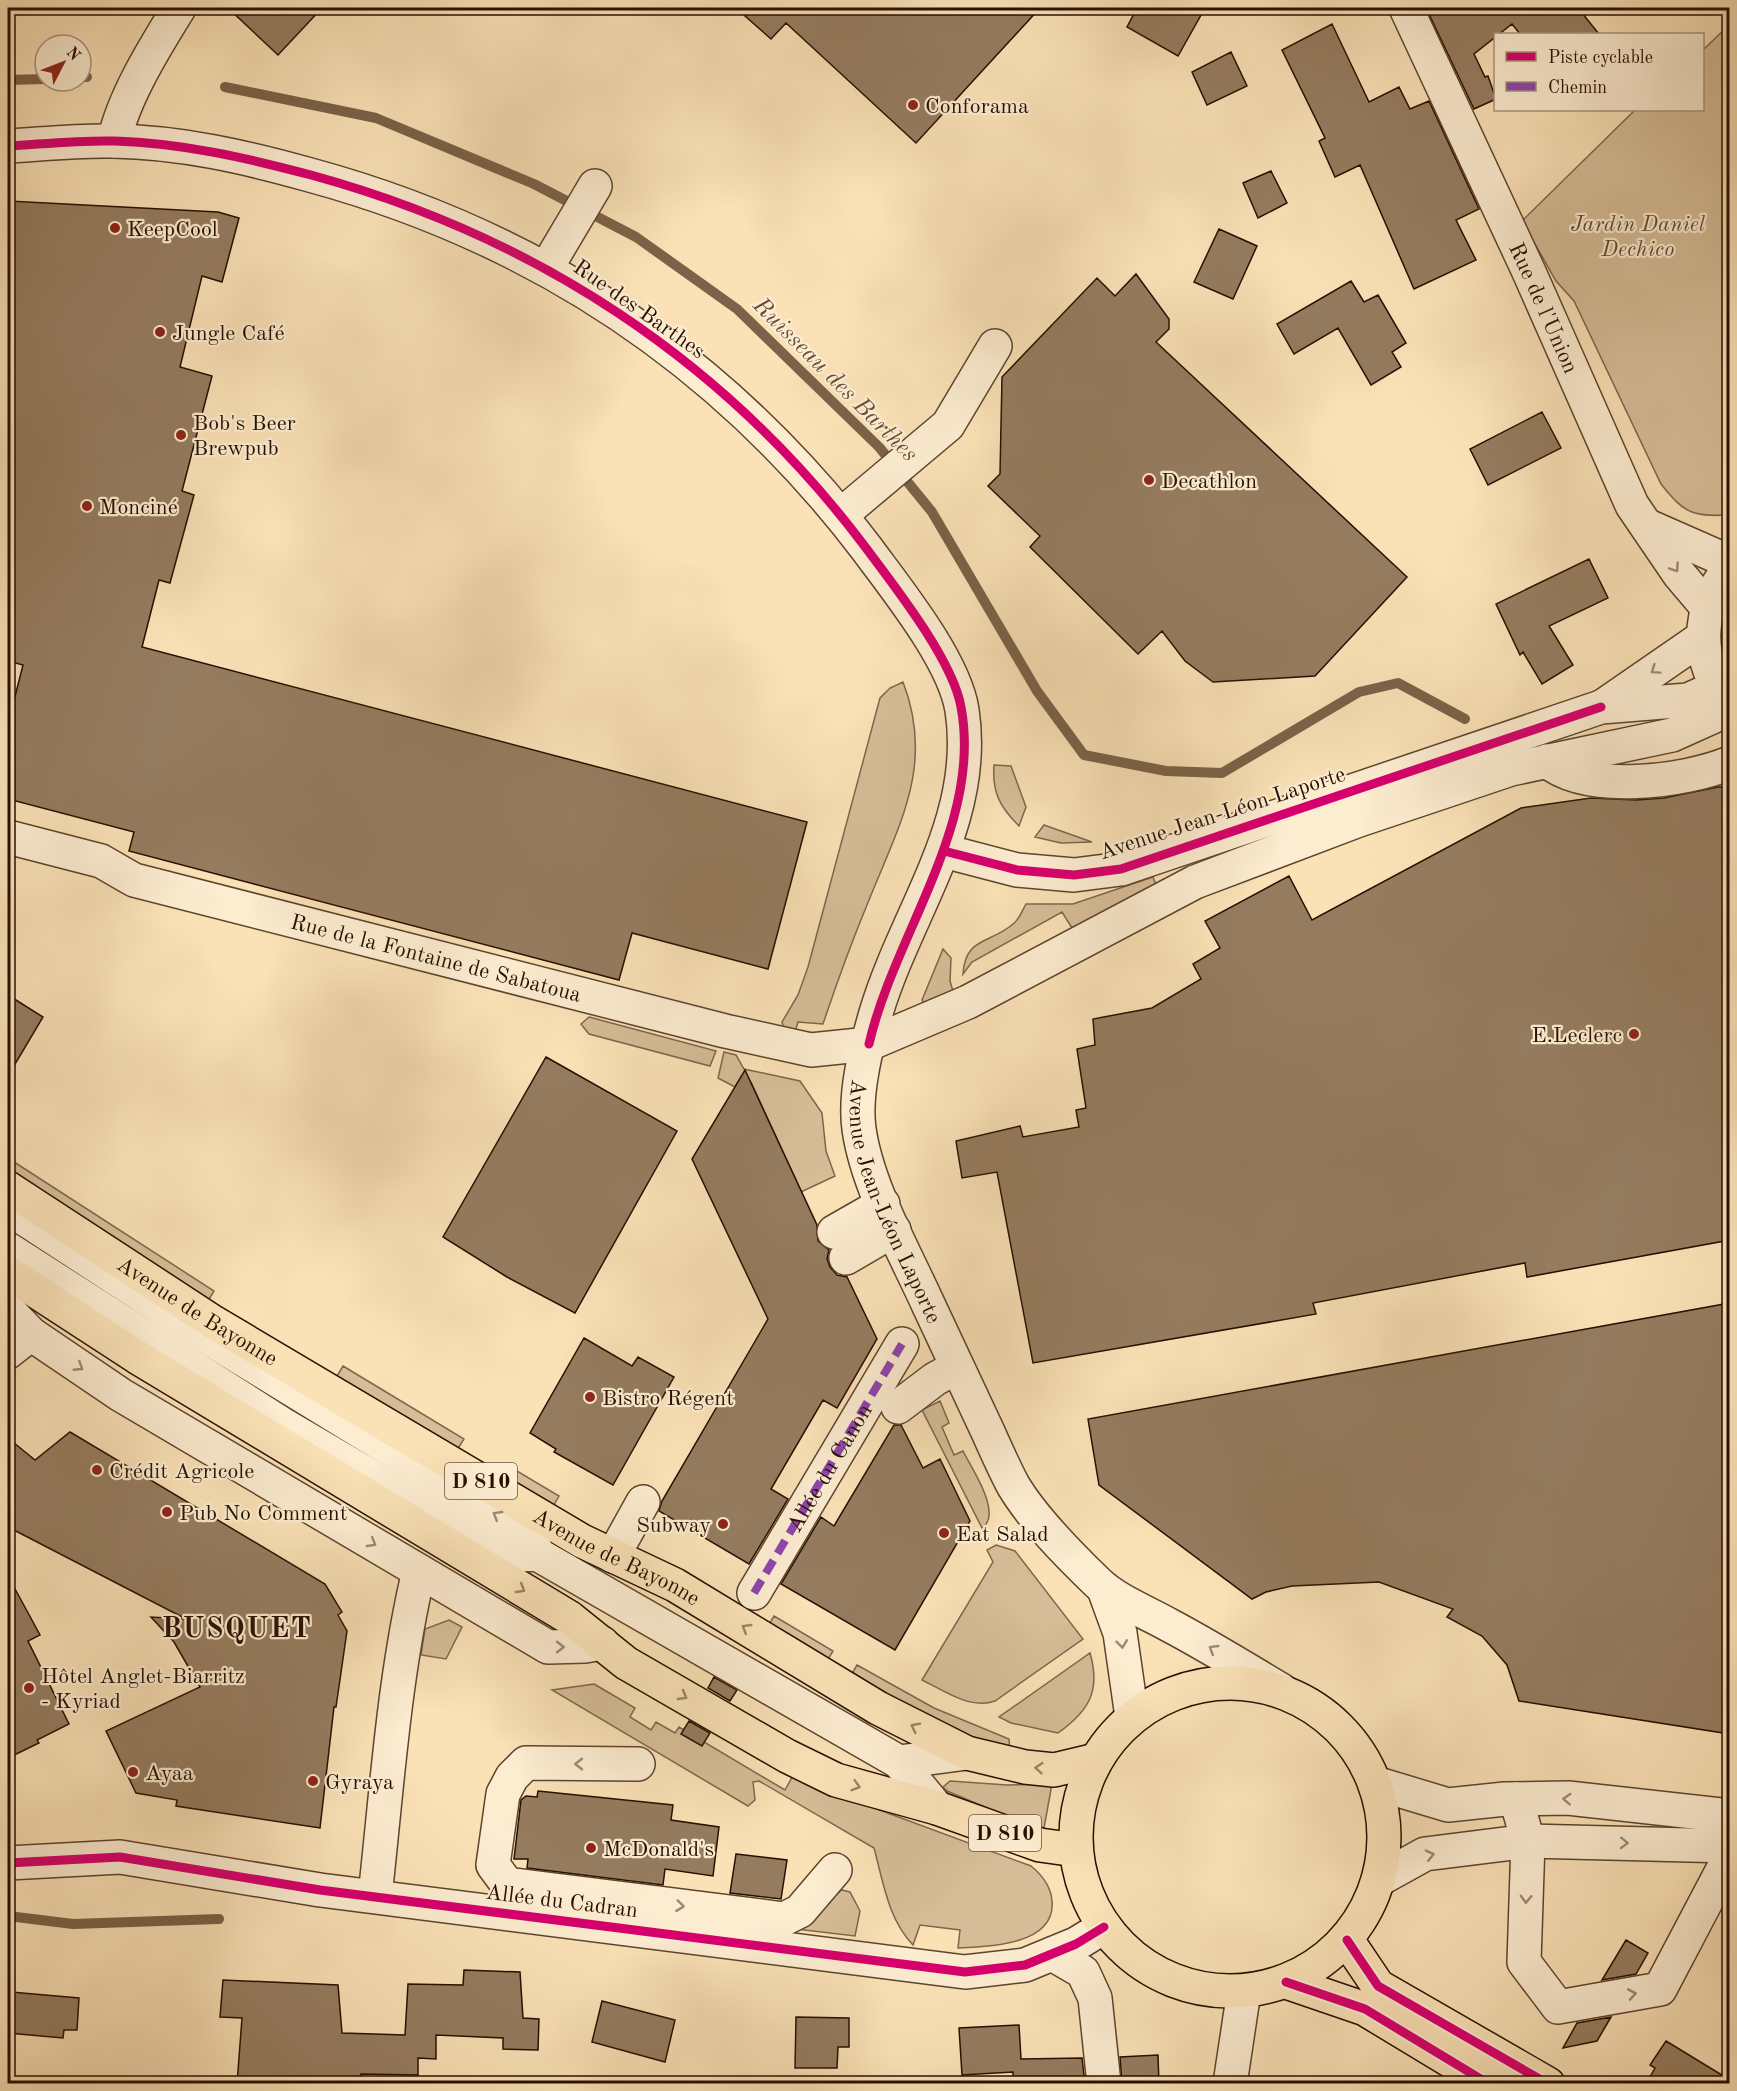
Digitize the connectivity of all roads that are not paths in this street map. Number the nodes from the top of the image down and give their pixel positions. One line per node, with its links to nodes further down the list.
1 (179, 8): 3 (street)
2 (1406, 8): 9 (street, Rue de l'Union)
3 (114, 141): 4 (street, Rue des Barthes); 6 (street, Rue des Barthes)
4 (8, 146)
5 (594, 186): 6 (street)
6 (547, 267): 8 (street, Rue des Barthes)
7 (995, 346): 8 (street)
8 (841, 515): 18 (street, Rue des Barthes)
9 (1648, 526): 10 (street); 12 (street, Rue de l'Union, one-way to 12)
10 (1730, 562)
11 (1730, 567): 12 (street)
12 (1705, 622): 13 (street); 14 (street, Avenue Jean-Léon Laporte, one-way to 14)
13 (1725, 700): 14 (street, Avenue Jean-Léon Laporte); 15 (street, Rue de la Fontaine de Sabatoua)
14 (1601, 707): 18 (street, Avenue Jean-Léon Laporte)
15 (1548, 761): 16 (street); 19 (street, Rue de la Fontaine de Sabatoua)
16 (1730, 763)
17 (8, 837): 19 (street, Rue de la Fontaine de Sabatoua)
18 (944, 851): 19 (street, Avenue Jean-Léon Laporte)
19 (869, 1044): 22 (street, Avenue Jean-Léon Laporte)
20 (8, 1188): 33 (main road, Avenue de Bayonne / D 810)
21 (8, 1209): 32 (street, one-way to 21)
22 (888, 1217): 23 (street); 29 (street, Avenue Jean-Léon Laporte)
23 (840, 1245)
24 (8, 1249): 32 (street)
25 (8, 1273): 37 (main road, D 810, one-way to 37)
26 (8, 1310): 27 (street)
27 (19, 1343): 34 (street, one-way to 34)
28 (902, 1344): 36 (street, Allée du Canon)
29 (957, 1367): 30 (street); 35 (street, Avenue Jean-Léon Laporte)
30 (898, 1407)
31 (643, 1502): 33 (street)
32 (537, 1554): 42 (street)
33 (613, 1556): 40 (main road, Avenue de Bayonne / D 810, one-way to 33)
34 (420, 1570): 37 (street, one-way to 37); 56 (street)
35 (1104, 1589): 38 (street, Avenue Jean-Léon Laporte, one-way to 35); 39 (street, Avenue Jean-Léon Laporte, one-way to 39)
36 (754, 1593)
37 (602, 1643): 46 (main road, D 810, one-way to 46)
38 (1281, 1690): 39 (main road); 44 (main road)
39 (1132, 1717): 41 (main road)
40 (967, 1753): 41 (main road, Avenue de Bayonne / D 810, one-way to 40); 42 (street)
41 (1096, 1760): 51 (main road)
42 (899, 1762): 46 (street)
43 (638, 1764): 54 (street, one-way to 54)
44 (1376, 1784): 45 (street); 55 (main road)
45 (1516, 1799): 47 (street, one-way to 45); 49 (street)
46 (937, 1808): 51 (main road, D 810)
47 (1676, 1810): 48 (street); 50 (street)
48 (1730, 1816)
49 (1528, 1841): 50 (street, one-way to 50); 52 (street, one-way to 52); 55 (street, one-way to 49)
50 (1730, 1845)
51 (1076, 1850): 57 (main road)
52 (1730, 1856)
53 (8, 1863): 56 (street, Allée du Cadran)
54 (835, 1870)
55 (1374, 1893): 58 (main road)
56 (375, 1896): 59 (street, Allée du Cadran)
57 (1104, 1927): 59 (street, Allée du Cadran); 61 (main road)
58 (1347, 1940): 60 (main road); 65 (main road)
59 (1052, 1954): 62 (street)
60 (1286, 1982): 61 (main road); 64 (main road)
61 (1244, 1992): 63 (street)
62 (1104, 2084)
63 (1230, 2084)
64 (1489, 2084)
65 (1548, 2084)

